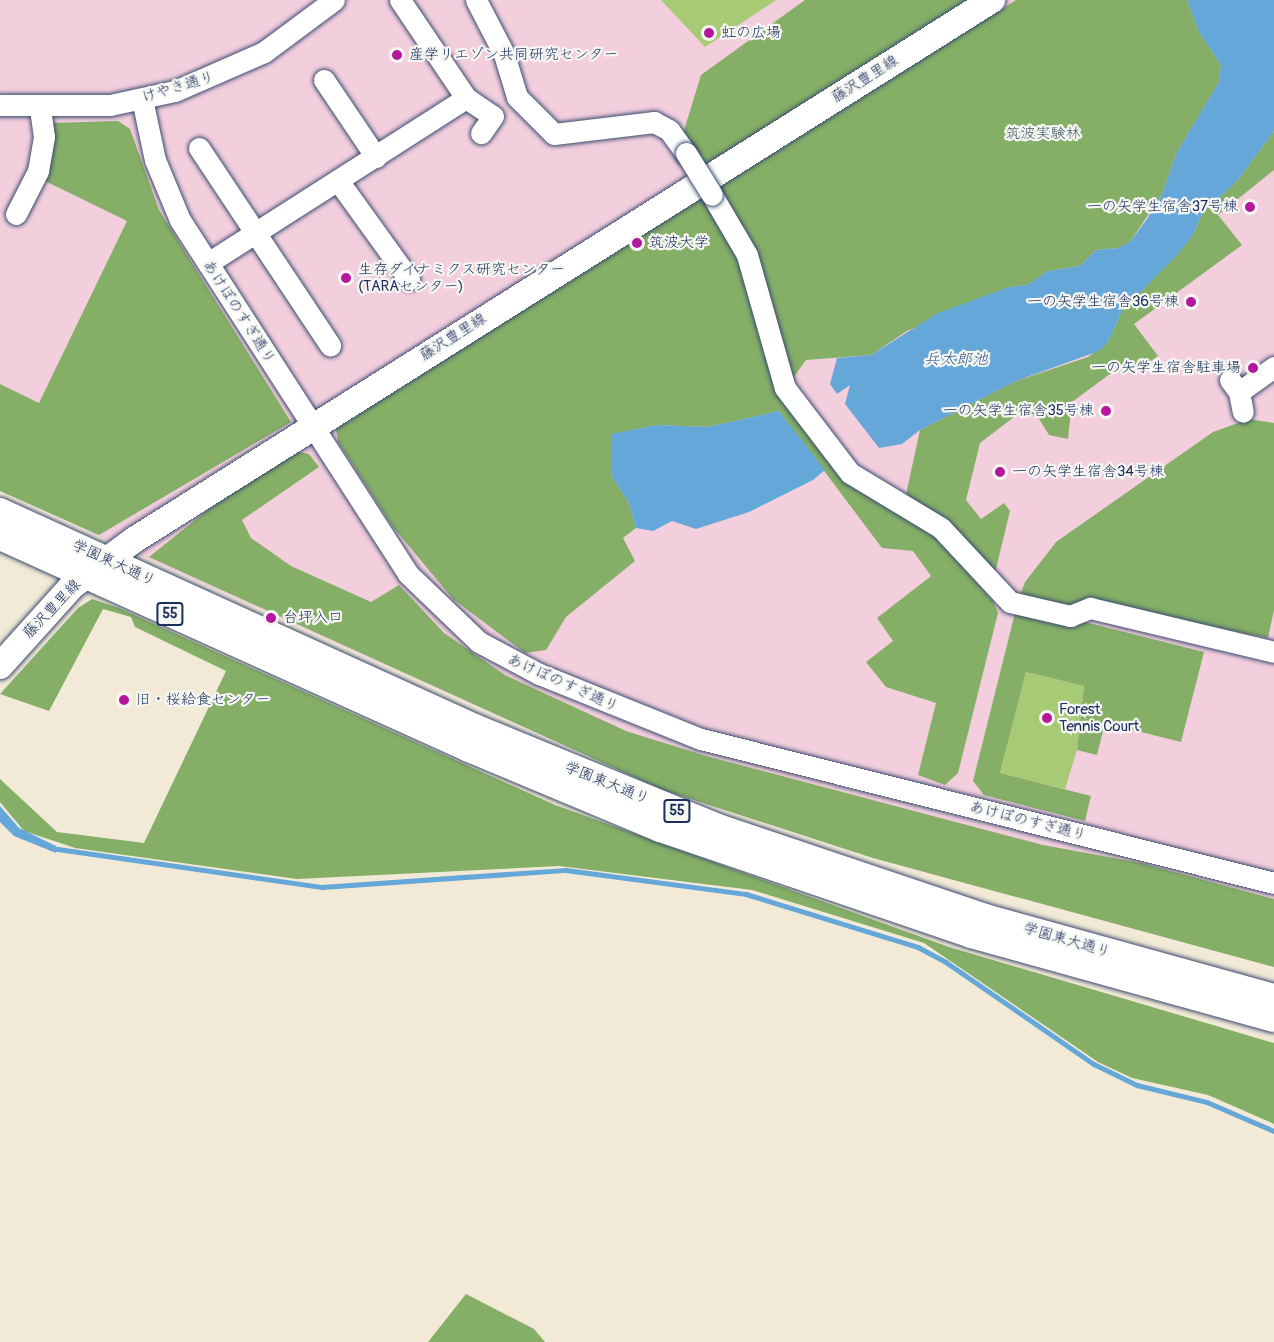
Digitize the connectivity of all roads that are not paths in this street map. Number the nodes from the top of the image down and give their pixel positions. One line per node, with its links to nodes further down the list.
1 (334, 0): 7 (street, けやき通り)
2 (400, 0): 6 (street)
3 (476, 0): 26 (street, bridge)
4 (992, 0): 21 (main road, 藤沢豊里線)
5 (324, 80): 12 (street)
6 (466, 98): 10 (street); 12 (street)
7 (142, 99): 9 (street, けやき通り); 16 (street, あけぼのすぎ通り)
8 (0, 105): 9 (street, けやき通り)
9 (40, 107): 14 (street)
10 (481, 133)
11 (199, 148): 15 (street)
12 (376, 157): 13 (street)
13 (339, 182): 15 (street); 17 (street)
14 (16, 214)
15 (256, 233): 16 (street); 18 (street)
16 (207, 263): 21 (street, あけぼのすぎ通り)
17 (409, 279)
18 (330, 345)
19 (1274, 367): 20 (street)
20 (1237, 395)
21 (311, 425): 24 (main road, 藤沢豊里線); 28 (street, あけぼのすぎ通り)
22 (0, 511): 24 (main road, 学園東大通り / 55)
23 (0, 537): 25 (main road, 学園東大通り / 55)
24 (105, 560): 25 (main road, 藤沢豊里線); 29 (main road, 学園東大通り / 55)
25 (85, 575): 27 (main road, 藤沢豊里線); 30 (main road, 学園東大通り / 55)
26 (1274, 652)
27 (0, 666)
28 (1274, 883)
29 (1274, 997)
30 (1274, 1019)

